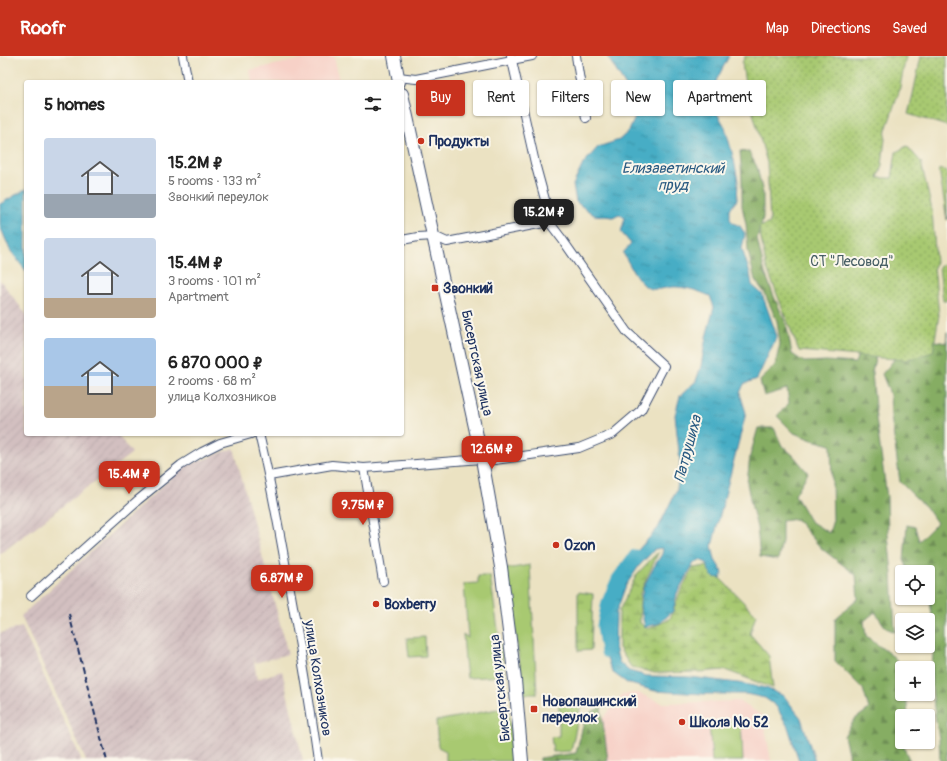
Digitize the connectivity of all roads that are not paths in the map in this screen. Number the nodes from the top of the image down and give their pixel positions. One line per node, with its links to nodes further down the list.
1 (183, 56): 6 (street)
2 (394, 56): 7 (main road)
3 (532, 56): 5 (street)
4 (576, 56): 9 (street)
5 (512, 58): 7 (street); 10 (street)
6 (188, 80)
7 (399, 80)
8 (404, 103): 11 (main road, Бисертская улица)
9 (586, 118)
10 (549, 222): 11 (street); 15 (street)
11 (434, 236): 12 (street); 15 (main road, Бисертская улица)
12 (404, 240)
13 (244, 436): 19 (street)
14 (259, 436): 17 (street, улица Колхозников)
15 (482, 460): 16 (street); 21 (main road, Бисертская улица)
16 (364, 468): 17 (street); 18 (street)
17 (269, 476): 20 (street, улица Колхозников)
18 (383, 581)
19 (31, 596)
20 (318, 761)
21 (522, 761)

